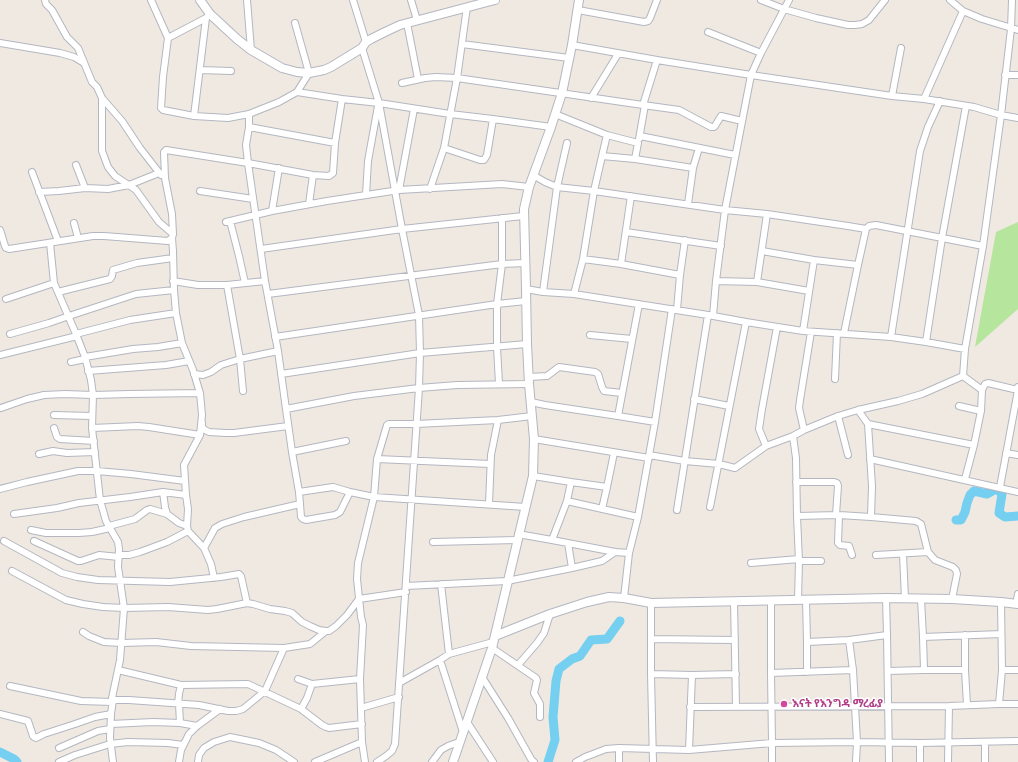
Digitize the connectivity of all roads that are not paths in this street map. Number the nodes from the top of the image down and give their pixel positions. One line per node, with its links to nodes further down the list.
1 (45, 0): 36 (street)
2 (151, 0): 25 (street)
3 (200, 0): 19 (street)
4 (247, 0): 31 (street)
5 (352, 0): 28 (street)
6 (411, 0): 20 (street)
7 (495, 0): 15 (street)
8 (579, 0): 17 (street)
9 (657, 0): 17 (street)
10 (761, 0): 16 (street)
11 (789, 0): 16 (street)
12 (885, 0): 16 (street)
13 (950, 0): 18 (street)
14 (1012, 0): 23 (street)
15 (467, 7): 20 (street); 27 (street)
16 (784, 9): 32 (street)
17 (578, 10): 29 (street)
18 (963, 10): 23 (street); 52 (street)
19 (208, 16): 25 (street); 31 (street); 37 (street)
20 (417, 20): 22 (street)
21 (295, 23): 39 (street)
22 (406, 23): 28 (street); 44 (street)
23 (1015, 30): 42 (street)
24 (708, 32): 32 (street)
25 (168, 38): 62 (street)
26 (0, 43): 36 (street)
27 (462, 44): 34 (street); 43 (street)
28 (364, 45): 39 (street); 54 (street)
29 (572, 45): 33 (street); 34 (street)
30 (901, 48): 48 (street)
31 (251, 50): 39 (street)
32 (761, 53): 41 (street)
33 (618, 54): 35 (street); 50 (street)
34 (569, 58): 47 (street)
35 (657, 60): 41 (street); 55 (street)
36 (84, 64): 49 (street)
37 (200, 70): 38 (street); 62 (street)
38 (231, 71)
39 (309, 73): 46 (street)
40 (1018, 74): 42 (street)
41 (751, 75): 48 (street); 65 (street)
42 (1005, 75): 61 (street)
43 (457, 78): 44 (street); 47 (street); 59 (street)
44 (418, 79): 45 (street)
45 (402, 83)
46 (297, 92): 51 (street); 58 (street)
47 (562, 93): 50 (street); 60 (street)
48 (892, 96): 52 (street)
49 (102, 98): 83 (street); 87 (street)
50 (591, 98): 55 (street)
51 (342, 99): 54 (street); 70 (street)
52 (924, 99): 53 (street)
53 (940, 101): 56 (street); 111 (street)
54 (379, 103): 57 (street); 93 (street); 96 (street)
55 (644, 105): 65 (street); 69 (street)
56 (966, 106): 61 (street); 115 (street)
57 (414, 109): 59 (street); 93 (street)
58 (249, 114): 62 (street); 66 (street)
59 (450, 114): 64 (street); 73 (street)
60 (555, 114): 67 (street); 68 (street)
61 (1001, 115): 63 (street); 120 (street)
62 (194, 116)
63 (1018, 118)
64 (493, 119): 67 (street); 73 (street)
65 (742, 121): 75 (street)
66 (249, 127): 70 (street); 78 (street)
67 (551, 127): 85 (street)
68 (607, 135): 72 (street); 76 (street)
69 (640, 136): 72 (street); 74 (street)
70 (335, 143): 84 (street)
71 (567, 143): 89 (street)
72 (638, 143): 77 (street)
73 (444, 148): 91 (street)
74 (699, 148): 75 (street); 81 (street)
75 (735, 155): 101 (street)
76 (602, 156): 77 (street); 94 (street)
77 (635, 159): 81 (street)
78 (248, 163): 80 (street); 86 (street); 98 (street)
79 (76, 165): 90 (street)
80 (279, 168): 84 (street); 102 (street)
81 (693, 168): 100 (street)
82 (32, 172): 95 (street)
83 (159, 174): 86 (street); 87 (street)
84 (313, 174): 99 (street)
85 (533, 175): 88 (street); 89 (street)
86 (165, 178): 113 (street)
87 (128, 185): 90 (street); 113 (street)
88 (529, 187): 91 (street); 105 (street)
89 (557, 187): 94 (street); 144 (street)
90 (85, 188): 95 (street)
91 (430, 189): 93 (street)
92 (200, 191): 98 (street)
93 (397, 191): 96 (street); 110 (street)
94 (594, 191): 97 (street); 125 (street)
95 (39, 192): 117 (street)
96 (366, 195): 99 (street)
97 (631, 196): 100 (street); 112 (street)
98 (253, 199): 104 (street)
99 (309, 204): 102 (street)
100 (688, 204): 101 (street)
101 (725, 210): 103 (street); 119 (street)
102 (272, 211): 104 (street)
103 (767, 214): 108 (street); 123 (street)
104 (256, 215): 121 (street); 138 (street)
105 (523, 216): 106 (street); 127 (street)
106 (502, 218): 110 (street); 128 (street)
107 (74, 223): 114 (street)
108 (866, 229): 111 (street); 130 (street)
109 (0, 230): 122 (street)
110 (402, 230): 121 (street); 132 (street)
111 (908, 231): 115 (street); 165 (street)
112 (626, 232): 116 (street); 129 (street)
113 (172, 236): 114 (street); 124 (street)
114 (78, 238): 117 (street)
115 (942, 238): 120 (street); 167 (street)
116 (685, 240): 119 (street); 131 (street)
117 (58, 241): 118 (street)
118 (50, 243): 122 (street); 135 (street)
119 (721, 246): 134 (street)
120 (983, 246): 171 (street)
121 (261, 249): 133 (street)
122 (3, 250)
123 (762, 251): 126 (street); 137 (street)
124 (173, 258): 136 (street); 143 (street)
125 (583, 259): 129 (street); 146 (street)
126 (814, 260): 130 (street); 142 (street)
127 (525, 263): 128 (street); 140 (street)
128 (502, 264): 132 (street); 149 (street)
129 (620, 264): 131 (street)
130 (858, 265): 160 (street)
131 (680, 275): 151 (street)
132 (411, 276): 145 (street); 153 (street)
133 (265, 280): 138 (street); 145 (street)
134 (716, 281): 137 (street); 154 (street)
135 (54, 282): 143 (street); 147 (street)
136 (173, 282): 139 (street); 141 (street)
137 (757, 282): 142 (street)
138 (245, 284): 139 (street)
139 (227, 285): 176 (street)
140 (526, 289): 144 (street); 148 (street)
141 (174, 290): 152 (street); 155 (street)
142 (809, 291): 158 (street)
143 (58, 292): 155 (street)
144 (543, 292): 146 (street)
145 (268, 294): 164 (street)
146 (574, 294): 150 (street)
147 (6, 299)
148 (526, 301): 149 (street); 169 (street)
149 (497, 304): 153 (street); 170 (street)
150 (639, 304): 151 (street); 166 (street)
151 (674, 310): 154 (street); 208 (street)
152 (176, 313): 162 (street); 168 (street)
153 (419, 315): 164 (street); 173 (street)
154 (711, 315): 156 (street); 193 (street)
155 (69, 316): 161 (street); 162 (street)
156 (746, 322): 157 (street); 195 (street)
157 (777, 327): 158 (street); 221 (street)
158 (803, 331): 159 (street)
159 (811, 332): 160 (street); 214 (street)
160 (840, 333): 165 (street); 183 (street)
161 (10, 334)
162 (77, 335): 174 (street); 175 (street)
163 (590, 335): 166 (street)
164 (275, 337): 172 (street)
165 (891, 337): 167 (street)
166 (632, 339): 191 (street)
167 (926, 342): 171 (street)
168 (182, 343): 175 (street); 177 (street)
169 (527, 344): 170 (street); 184 (street)
170 (497, 347): 173 (street); 185 (street)
171 (965, 349): 182 (street)
172 (278, 351): 176 (street); 181 (street)
173 (420, 353): 181 (street); 186 (street)
174 (0, 355)
175 (85, 358): 178 (street); 179 (street)
176 (240, 359): 180 (street); 189 (street)
177 (189, 361): 179 (street); 180 (street)
178 (71, 362)
179 (88, 371): 192 (street)
180 (194, 374): 190 (street)
181 (281, 374): 198 (street)
182 (963, 376): 188 (street); 199 (street)
183 (835, 379)
184 (529, 380): 185 (street); 191 (street); 194 (street)
185 (499, 384): 186 (street)
186 (419, 388): 198 (street); 209 (street)
187 (1018, 389): 188 (street); 225 (street)
188 (982, 390): 200 (street)
189 (243, 391)
190 (200, 393): 192 (street); 207 (street)
191 (622, 393): 204 (street)
192 (93, 395): 197 (street); 202 (street)
193 (694, 399): 195 (street); 233 (street)
194 (531, 402): 203 (street); 204 (street)
195 (729, 406): 235 (street)
196 (958, 406): 200 (street)
197 (1, 408)
198 (286, 409): 211 (street)
199 (858, 410): 205 (street); 210 (street)
200 (981, 411): 220 (street)
201 (54, 415): 202 (street)
202 (92, 416): 213 (street)
203 (532, 416): 206 (street); 217 (street)
204 (618, 416): 208 (street)
205 (838, 416): 214 (street); 227 (street)
206 (498, 420): 209 (street); 234 (street)
207 (201, 421): 211 (street); 215 (street)
208 (655, 422): 229 (street)
209 (416, 424): 230 (street); 232 (street)
210 (868, 424): 220 (street); 231 (street)
211 (288, 426): 223 (street)
212 (54, 428): 218 (street)
213 (92, 428): 215 (street); 218 (street)
214 (804, 430): 216 (street)
215 (200, 435): 239 (street)
216 (793, 436): 221 (street); 241 (street)
217 (534, 439): 224 (street); 237 (street)
218 (94, 441): 222 (street)
219 (346, 441): 223 (street)
220 (974, 445): 238 (street)
221 (766, 446): 235 (street)
222 (95, 452): 226 (street); 236 (street)
223 (292, 452): 246 (street)
224 (614, 453): 229 (street); 243 (street)
225 (1006, 453): 228 (street); 242 (street)
226 (39, 454)
227 (848, 455)
228 (1018, 455)
229 (649, 456): 233 (street); 264 (street)
230 (377, 459): 232 (street); 250 (street)
231 (870, 459): 238 (street); 265 (street)
232 (414, 461): 234 (street); 251 (street)
233 (685, 461): 235 (street); 259 (street)
234 (490, 464): 255 (street)
235 (719, 464): 257 (street)
236 (97, 471): 239 (street); 244 (street); 252 (street)
237 (533, 476): 240 (street); 256 (street)
238 (966, 480): 242 (street)
239 (185, 481): 249 (street)
240 (571, 482): 243 (street); 253 (street)
241 (796, 482): 262 (street); 263 (street)
242 (1000, 487): 248 (street)
243 (607, 488): 258 (street)
244 (0, 489)
245 (163, 492): 249 (street); 252 (street); 261 (street)
246 (299, 492): 247 (street); 254 (street)
247 (350, 492): 250 (street); 254 (street)
248 (1018, 492)
249 (186, 494): 267 (street)
250 (374, 497): 251 (street); 296 (street)
251 (411, 499): 255 (street); 292 (street)
252 (100, 500): 260 (street); 266 (street)
253 (567, 500): 258 (street); 271 (street)
254 (300, 504): 275 (street)
255 (489, 504): 256 (street)
256 (526, 507): 269 (street)
257 (710, 507)
258 (602, 509): 264 (street)
259 (677, 510)
260 (14, 514)
261 (167, 514): 266 (street); 267 (street)
262 (837, 515): 263 (street); 265 (street); 280 (street)
263 (796, 516): 283 (street)
264 (638, 517): 278 (street)
265 (871, 517): 277 (street)
266 (110, 527): 268 (street); 282 (street)
267 (188, 528): 275 (street); 282 (street)
268 (31, 530)
269 (517, 537): 271 (street); 273 (street); 290 (street)
270 (4, 540): 289 (street)
271 (552, 540): 274 (street)
272 (34, 541): 282 (street)
273 (433, 542)
274 (568, 543): 276 (street); 286 (street)
275 (204, 548): 288 (street)
276 (615, 552): 278 (street); 286 (street)
277 (928, 552): 279 (street); 299 (street)
278 (629, 553): 294 (street)
279 (903, 554): 281 (street); 297 (street)
280 (852, 555)
281 (876, 555)
282 (119, 556): 289 (street)
283 (799, 560): 284 (street); 285 (street); 301 (street)
284 (821, 561)
285 (751, 563)
286 (572, 568): 290 (street)
287 (12, 571): 307 (street)
288 (214, 578): 289 (street); 304 (street)
289 (120, 580): 307 (street)
290 (507, 581): 291 (street); 318 (street)
291 (441, 584): 292 (street); 322 (street)
292 (406, 589): 296 (street); 340 (street)
293 (1018, 594): 306 (street)
294 (624, 598): 305 (street); 308 (street)
295 (886, 598): 297 (street); 301 (street); 312 (street)
296 (359, 599): 310 (street); 339 (street)
297 (905, 599): 298 (street)
298 (921, 599): 299 (street); 314 (street)
299 (952, 599): 303 (street)
300 (771, 600): 301 (street); 302 (street); 333 (street)
301 (802, 600): 319 (street)
302 (734, 601): 305 (street); 316 (street)
303 (1001, 602): 306 (street); 311 (street)
304 (247, 603): 307 (street); 310 (street)
305 (651, 603): 315 (street)
306 (1017, 604)
307 (124, 608): 320 (street)
308 (550, 614): 318 (street); 324 (street)
309 (83, 632): 320 (street)
310 (326, 632): 321 (street)
311 (1001, 634): 313 (street); 329 (street)
312 (887, 635): 317 (street); 331 (street)
313 (965, 635): 314 (street); 328 (street)
314 (923, 637): 327 (street)
315 (651, 639): 316 (street); 334 (street)
316 (735, 640): 335 (street)
317 (849, 640): 319 (street); 326 (street)
318 (493, 642): 322 (street); 324 (street); 337 (street)
319 (807, 642): 332 (street)
320 (122, 644): 321 (street); 325 (street)
321 (284, 648): 344 (street)
322 (449, 654): 323 (street)
323 (440, 660): 340 (street); 368 (street)
324 (518, 665): 362 (street)
325 (118, 670): 342 (street); 346 (street)
326 (853, 670): 332 (street); 355 (street)
327 (924, 670): 328 (street); 331 (street)
328 (965, 670): 350 (street)
329 (1002, 670): 330 (street); 348 (street)
330 (1018, 670)
331 (888, 671): 351 (street)
332 (807, 672): 333 (street)
333 (771, 673): 354 (street)
334 (651, 674): 336 (street); 382 (street)
335 (736, 674): 336 (street); 353 (street)
336 (692, 675): 357 (street)
337 (482, 677): 363 (street); 395 (street)
338 (298, 679): 341 (street)
339 (360, 680): 341 (street); 356 (street)
340 (399, 683): 345 (street)
341 (312, 684): 359 (street)
342 (181, 685): 344 (street); 347 (street)
343 (10, 686): 346 (street)
344 (265, 691): 358 (street); 359 (street)
345 (399, 697): 356 (street); 391 (street)
346 (113, 701): 347 (street); 361 (street)
347 (178, 704): 358 (street); 364 (street)
348 (999, 704): 349 (street); 350 (street)
349 (1018, 704)
350 (967, 705): 352 (street)
351 (889, 706): 352 (street); 355 (street); 376 (street)
352 (949, 706): 373 (street)
353 (736, 707): 354 (street); 357 (street)
354 (772, 707): 355 (street); 375 (street)
355 (855, 707): 372 (street)
356 (361, 708): 365 (street)
357 (690, 708): 383 (street)
358 (220, 709): 367 (street)
359 (301, 709): 365 (street)
360 (0, 714): 361 (street)
361 (111, 714): 366 (street)
362 (540, 717)
363 (467, 722): 368 (street); 394 (street)
364 (180, 723): 366 (street); 367 (street)
365 (362, 724): 370 (street)
366 (111, 726): 378 (street); 380 (street)
367 (197, 726): 379 (street)
368 (463, 732): 371 (street)
369 (1018, 741): 374 (street)
370 (362, 742): 389 (street); 390 (street)
371 (459, 742): 392 (street); 393 (street)
372 (857, 742): 375 (street); 376 (street); 400 (street)
373 (948, 742): 374 (street); 377 (street); 403 (street)
374 (984, 742): 404 (street)
375 (772, 743): 383 (street); 399 (street)
376 (889, 743): 377 (street); 401 (street)
377 (920, 743): 402 (street)
378 (110, 744): 379 (street); 384 (street); 385 (street)
379 (183, 745): 386 (street)
380 (59, 748)
381 (619, 748): 382 (street); 396 (street); 397 (street)
382 (652, 748): 383 (street); 398 (street)
383 (689, 750)
384 (60, 762)
385 (113, 762)
386 (179, 762)
387 (198, 762): 388 (street)
388 (294, 762)
389 (315, 762)
390 (365, 762)
391 (377, 762)
392 (432, 762)
393 (453, 762)
394 (492, 762)
395 (534, 762)
396 (576, 762)
397 (619, 762)
398 (653, 762)
399 (772, 762)
400 (856, 762)
401 (889, 762)
402 (920, 762)
403 (948, 762)
404 (985, 762)

